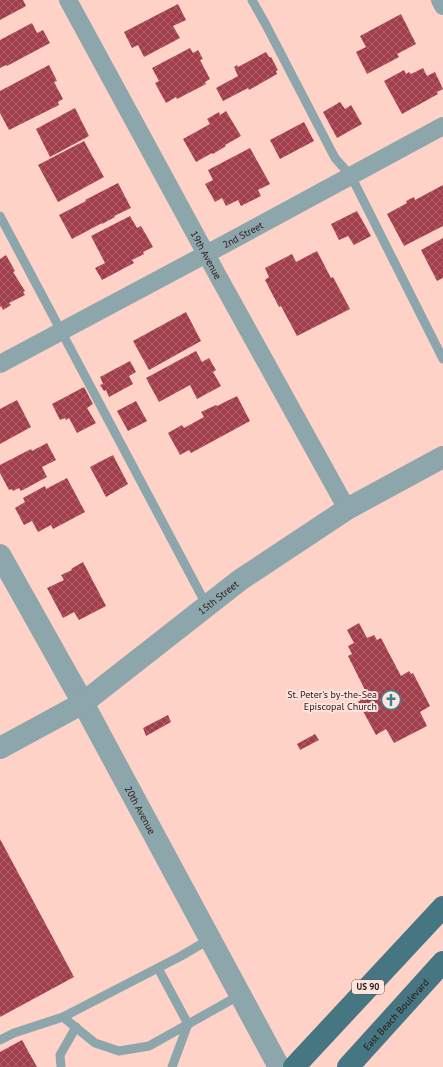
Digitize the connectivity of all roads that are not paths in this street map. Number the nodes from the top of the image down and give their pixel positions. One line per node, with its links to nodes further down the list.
1 (68, 0): 8 (street, 19th Avenue)
2 (252, 0): 6 (lane)
3 (440, 0): 4 (street)
4 (443, 6)
5 (443, 126): 6 (street, 2nd Street)
6 (351, 176): 8 (street, 2nd Street); 10 (lane)
7 (0, 216): 9 (lane)
8 (206, 254): 9 (street, 2nd Street); 13 (street, 19th Avenue)
9 (62, 331): 11 (street, 2nd Street); 15 (lane)
10 (443, 359)
11 (0, 364)
12 (443, 457): 13 (street, 15th Street)
13 (347, 508): 15 (street, 15th Street)
14 (0, 554): 16 (street, 20th Avenue)
15 (207, 606): 16 (street, 15th Street)
16 (83, 703): 17 (street, 15th Street); 19 (street, 20th Avenue)
17 (0, 748)
18 (443, 907): 30 (main road, US 90)
19 (210, 939): 21 (lane); 22 (street, 20th Avenue)
20 (443, 962): 31 (main road, East Beach Boulevard)
21 (158, 968): 23 (lane); 24 (lane)
22 (240, 995): 24 (lane); 29 (street, 20th Avenue)
23 (63, 1017): 25 (lane); 26 (lane)
24 (188, 1024): 25 (lane); 28 (lane)
25 (76, 1027): 27 (lane)
26 (0, 1040)
27 (61, 1067)
28 (172, 1067)
29 (279, 1067)
30 (294, 1067)
31 (348, 1067)

